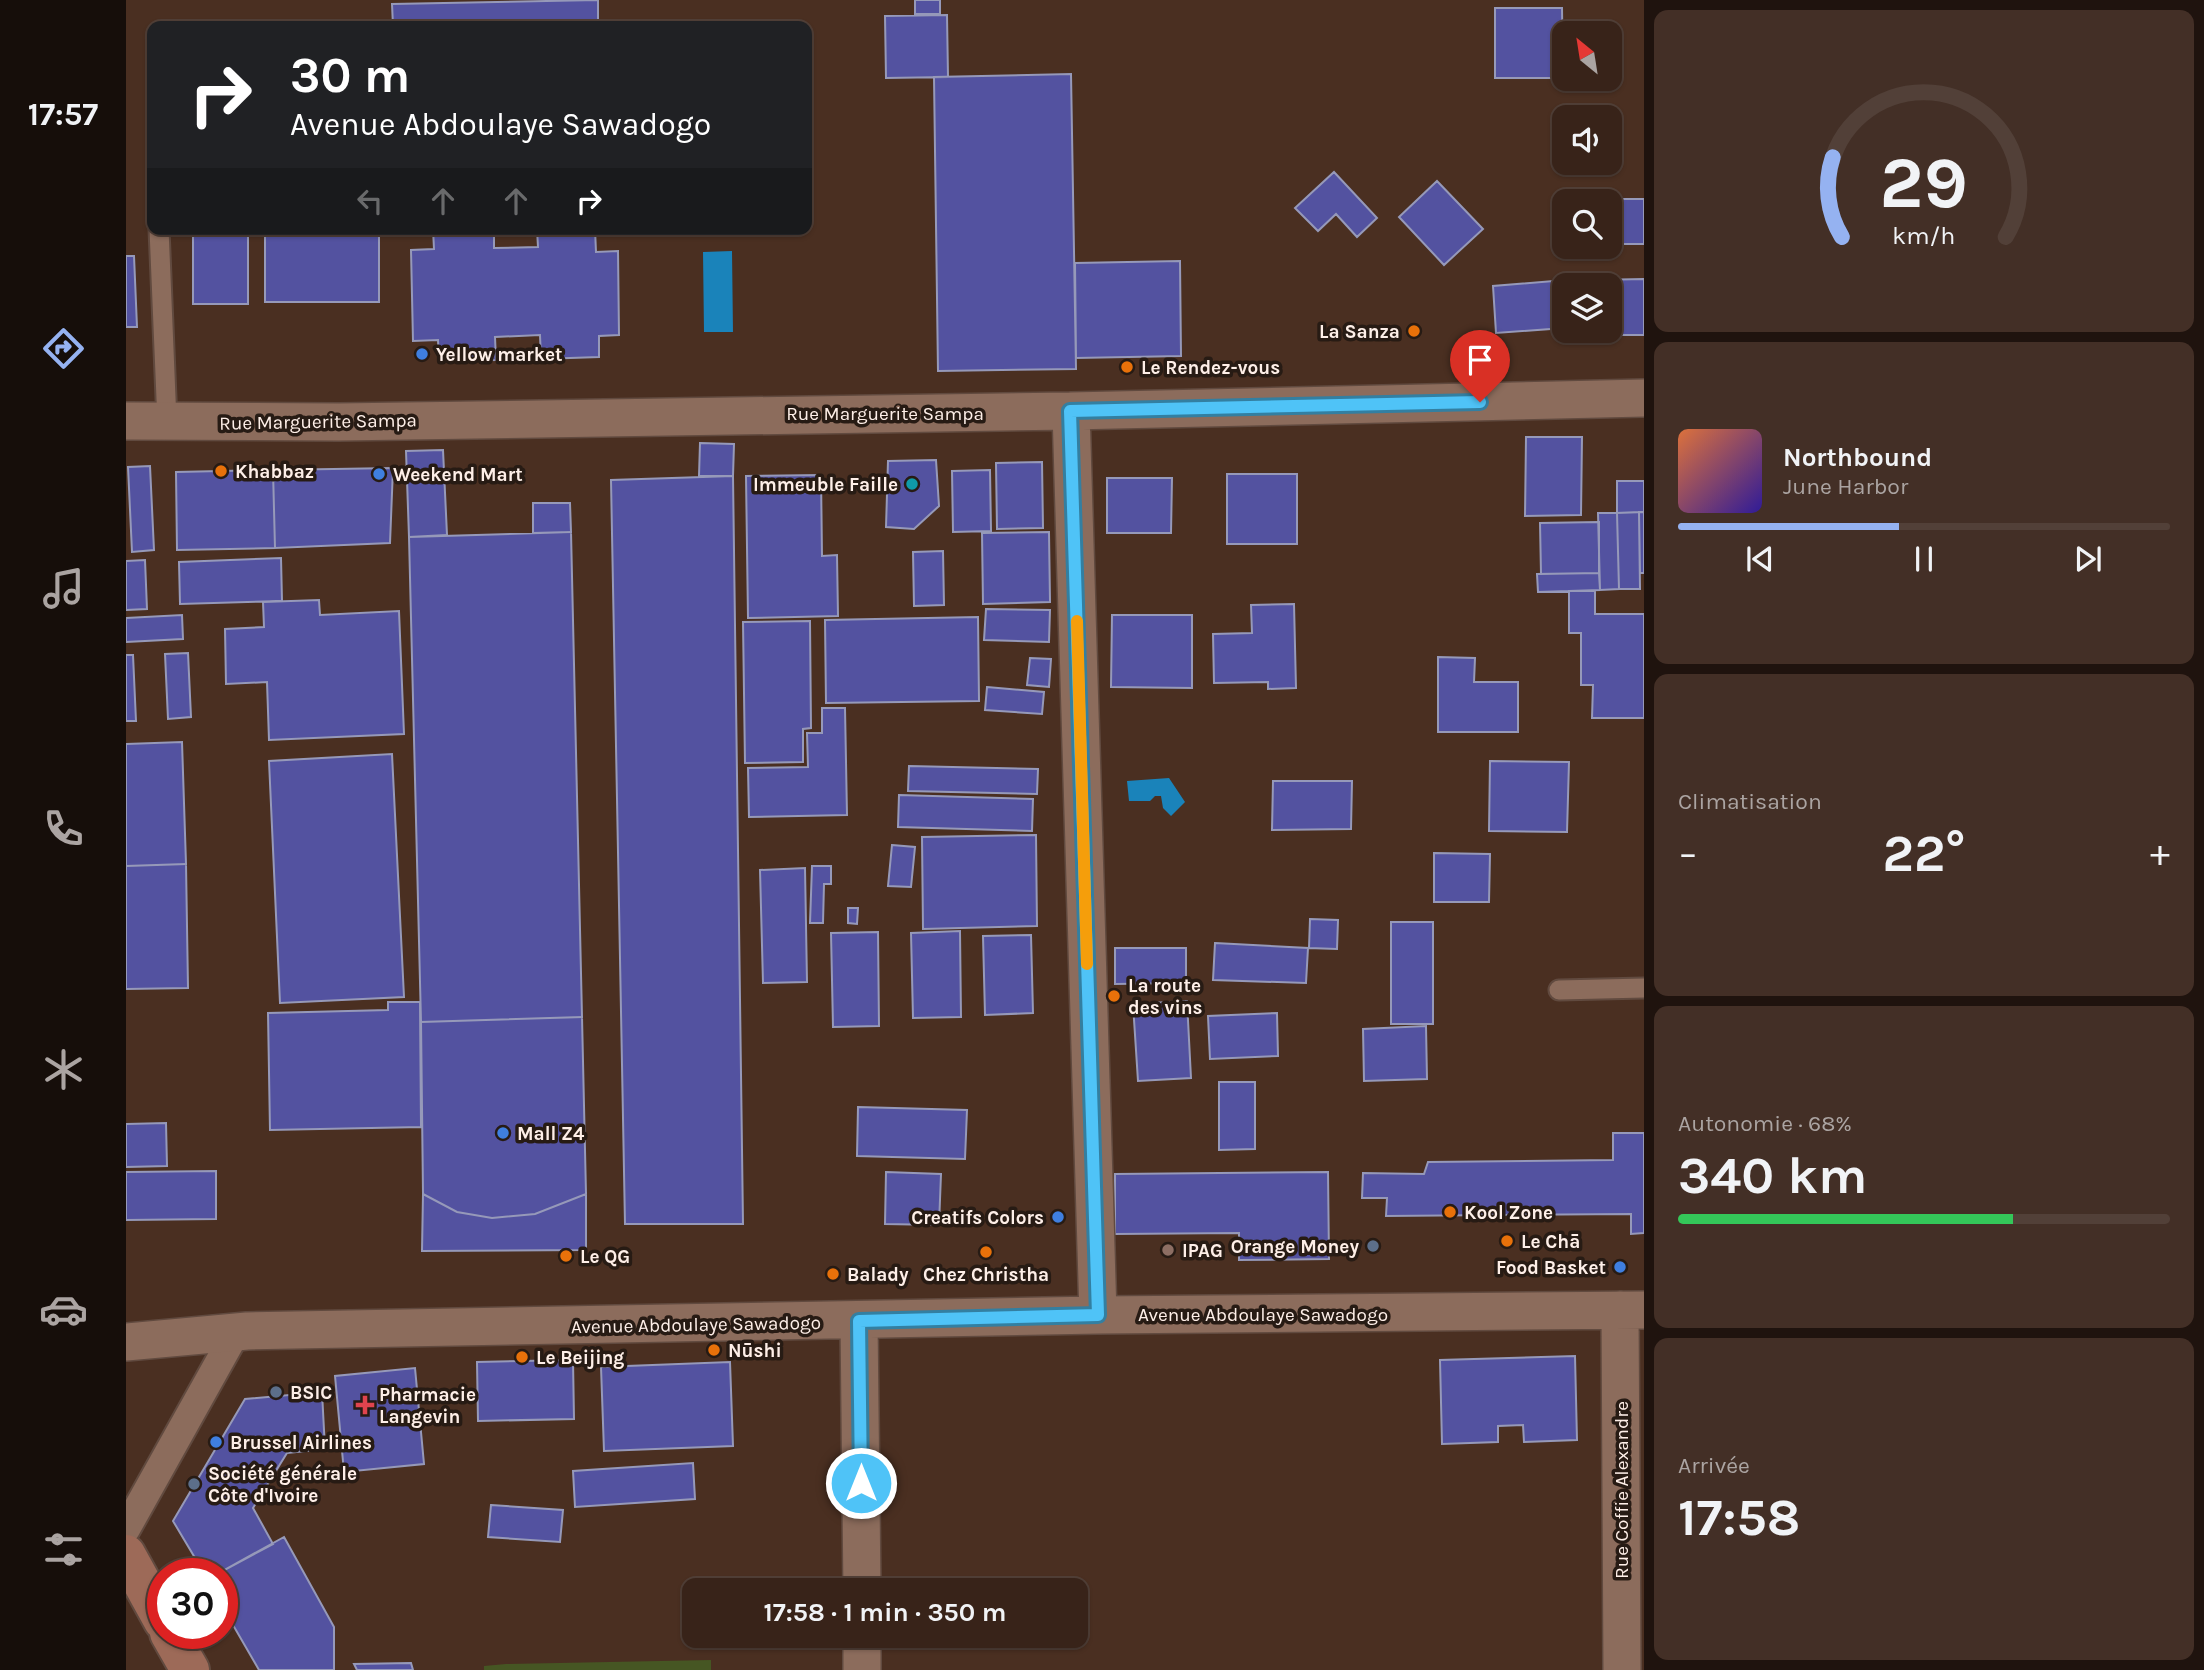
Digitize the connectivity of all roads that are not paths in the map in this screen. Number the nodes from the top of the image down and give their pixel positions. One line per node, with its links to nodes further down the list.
1 (159, 235): 5 (lane)
2 (1644, 398): 3 (street, Rue Marguerite Sampa)
3 (1070, 411): 5 (street, Rue Marguerite Sampa); 9 (street)
4 (126, 421): 5 (street, Rue Marguerite Sampa)
5 (167, 422)
6 (1644, 988): 7 (lane)
7 (1559, 990)
8 (1632, 1310): 9 (street, Avenue Abdoulaye Sawadogo); 21 (street, Rue Coffie Alexandre)
9 (1098, 1315): 10 (street, Avenue Abdoulaye Sawadogo)
10 (859, 1321): 11 (street, Avenue Abdoulaye Sawadogo); 15 (street)
11 (236, 1332): 12 (street, Avenue Abdoulaye Sawadogo); 13 (street)
12 (126, 1342)
13 (126, 1529)
14 (126, 1554): 16 (main road)
15 (862, 1578)
16 (147, 1592)
17 (862, 1648): 20 (street)
18 (178, 1649): 19 (main road)
19 (190, 1670)
20 (862, 1670)
21 (1622, 1670)

